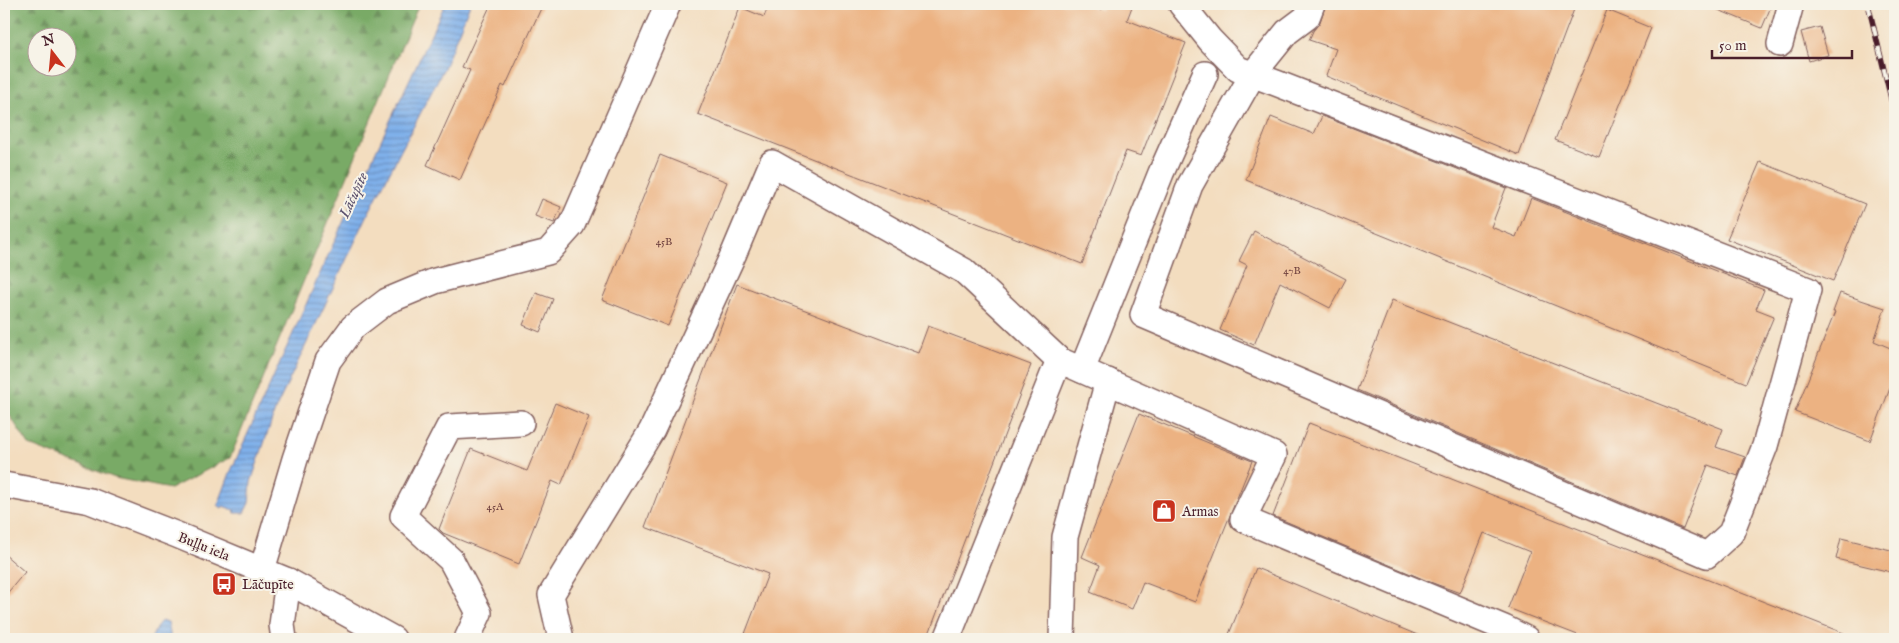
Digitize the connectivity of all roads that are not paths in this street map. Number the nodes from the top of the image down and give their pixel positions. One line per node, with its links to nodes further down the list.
1 (668, 4): 13 (street)
2 (1181, 4): 7 (street)
3 (1312, 4): 7 (street)
4 (1791, 4): 5 (street)
5 (1780, 44)
6 (1205, 74): 9 (street)
7 (1253, 74): 7 (street)
8 (1060, 360): 9 (street); 18 (street); 19 (street)
9 (1082, 370): 10 (street)
10 (1108, 381): 20 (street); 21 (street)
11 (521, 423): 17 (street)
12 (4, 484): 13 (street, Buļļu iela)
13 (262, 570): 14 (street, Buļļu iela)
14 (288, 581): 15 (street); 16 (street, Buļļu iela)
15 (284, 639)
16 (393, 639)
17 (467, 639)
18 (561, 639)
19 (947, 639)
20 (1062, 639)
21 (1526, 639)

